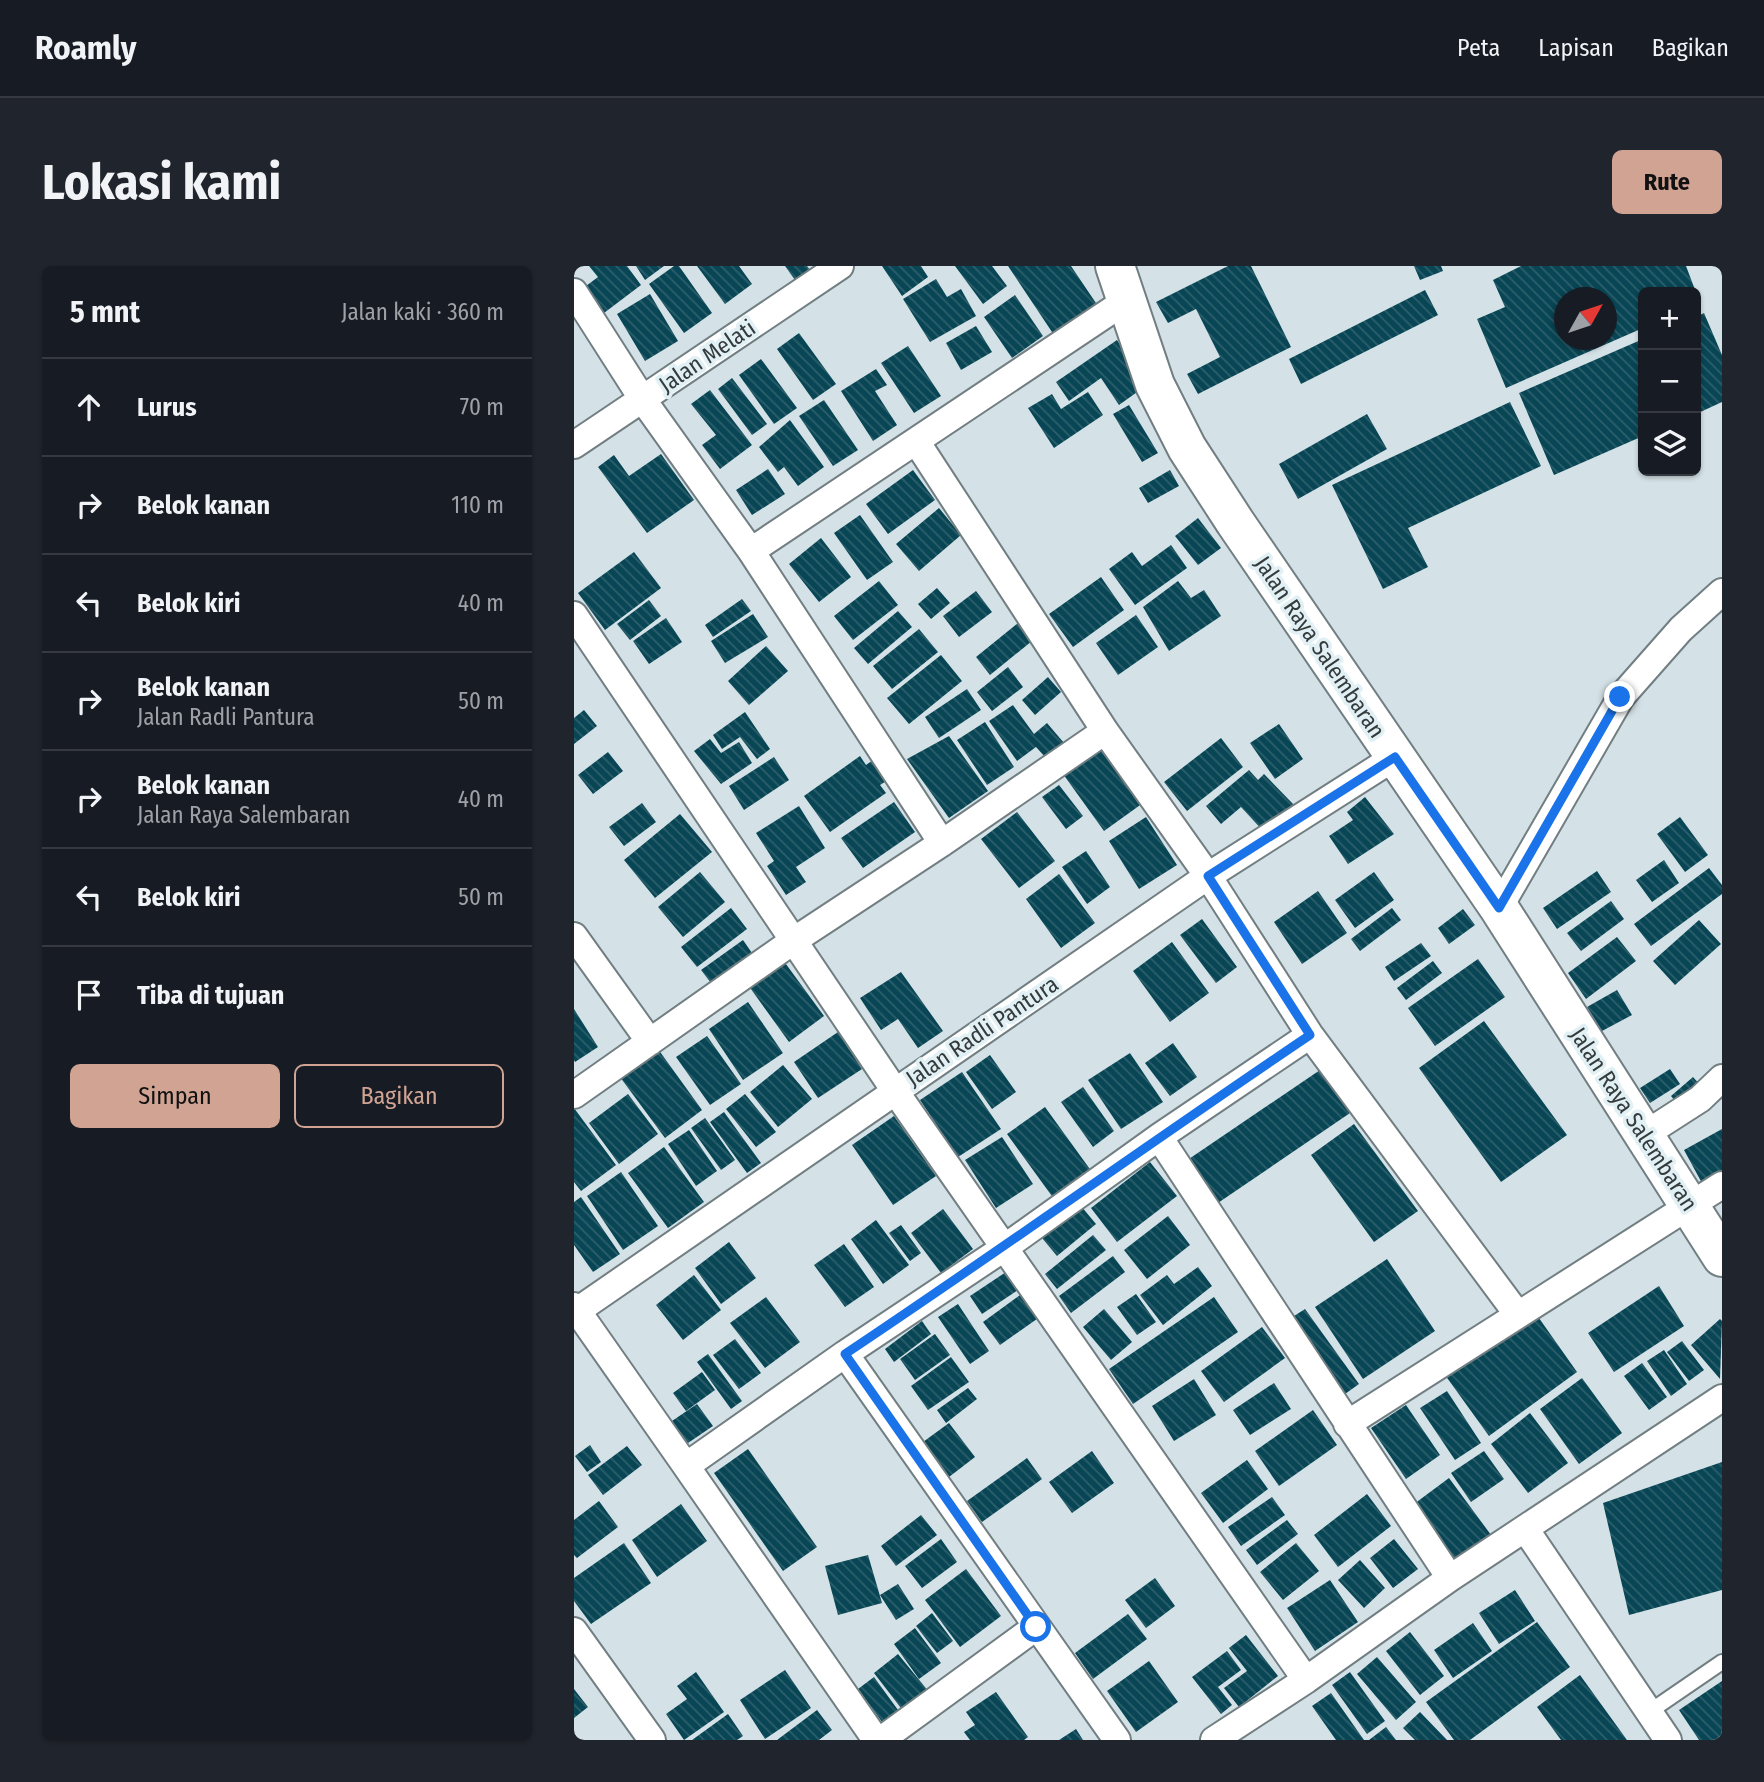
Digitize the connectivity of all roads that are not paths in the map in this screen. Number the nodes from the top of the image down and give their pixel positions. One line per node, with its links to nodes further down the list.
1 (840, 266): 4 (street, Jalan Melati)
2 (1121, 283): 5 (street); 11 (main road, Jalan Raya Salembaran)
3 (574, 292): 4 (street)
4 (643, 400): 6 (street, Jalan Melati); 7 (street)
5 (916, 441): 7 (street); 10 (street)
6 (574, 445)
7 (751, 551): 12 (street)
8 (1722, 592): 14 (street)
9 (574, 615): 16 (street)
10 (1105, 731): 12 (street); 13 (street)
11 (1395, 757): 13 (street, Jalan Radli Pantura); 14 (main road, Jalan Raya Salembaran)
12 (942, 843): 16 (street)
13 (1208, 876): 17 (street); 20 (street, Jalan Radli Pantura)
14 (1499, 908): 22 (main road, Jalan Raya Salembaran)
15 (574, 936): 18 (street)
16 (793, 942): 18 (street); 20 (street)
17 (1310, 1035): 23 (street); 29 (street)
18 (650, 1042): 21 (street)
19 (1722, 1078): 22 (street)
20 (895, 1091): 26 (street); 28 (street, Jalan Radli Pantura)
21 (574, 1095)
22 (1644, 1135): 25 (main road, Jalan Raya Salembaran)
23 (1159, 1137): 26 (street); 32 (street)
24 (1722, 1185): 25 (street)
25 (1690, 1205): 27 (main road, Jalan Raya Salembaran); 29 (street)
26 (1004, 1248): 30 (street); 39 (street)
27 (1722, 1257)
28 (575, 1310): 33 (street)
29 (1518, 1315): 32 (street)
30 (845, 1354): 33 (street); 36 (street)
31 (1722, 1398): 34 (street)
32 (1347, 1424): 35 (street)
33 (686, 1466): 42 (street)
34 (1526, 1530): 35 (street); 40 (street)
35 (1450, 1578): 39 (street)
36 (1036, 1627): 42 (street); 43 (street)
37 (574, 1630): 41 (street)
38 (1722, 1662): 40 (lane)
39 (1306, 1680): 44 (street)
40 (1649, 1712): 45 (street)
41 (652, 1740)
42 (878, 1740)
43 (1117, 1740)
44 (1214, 1740)
45 (1668, 1740)

